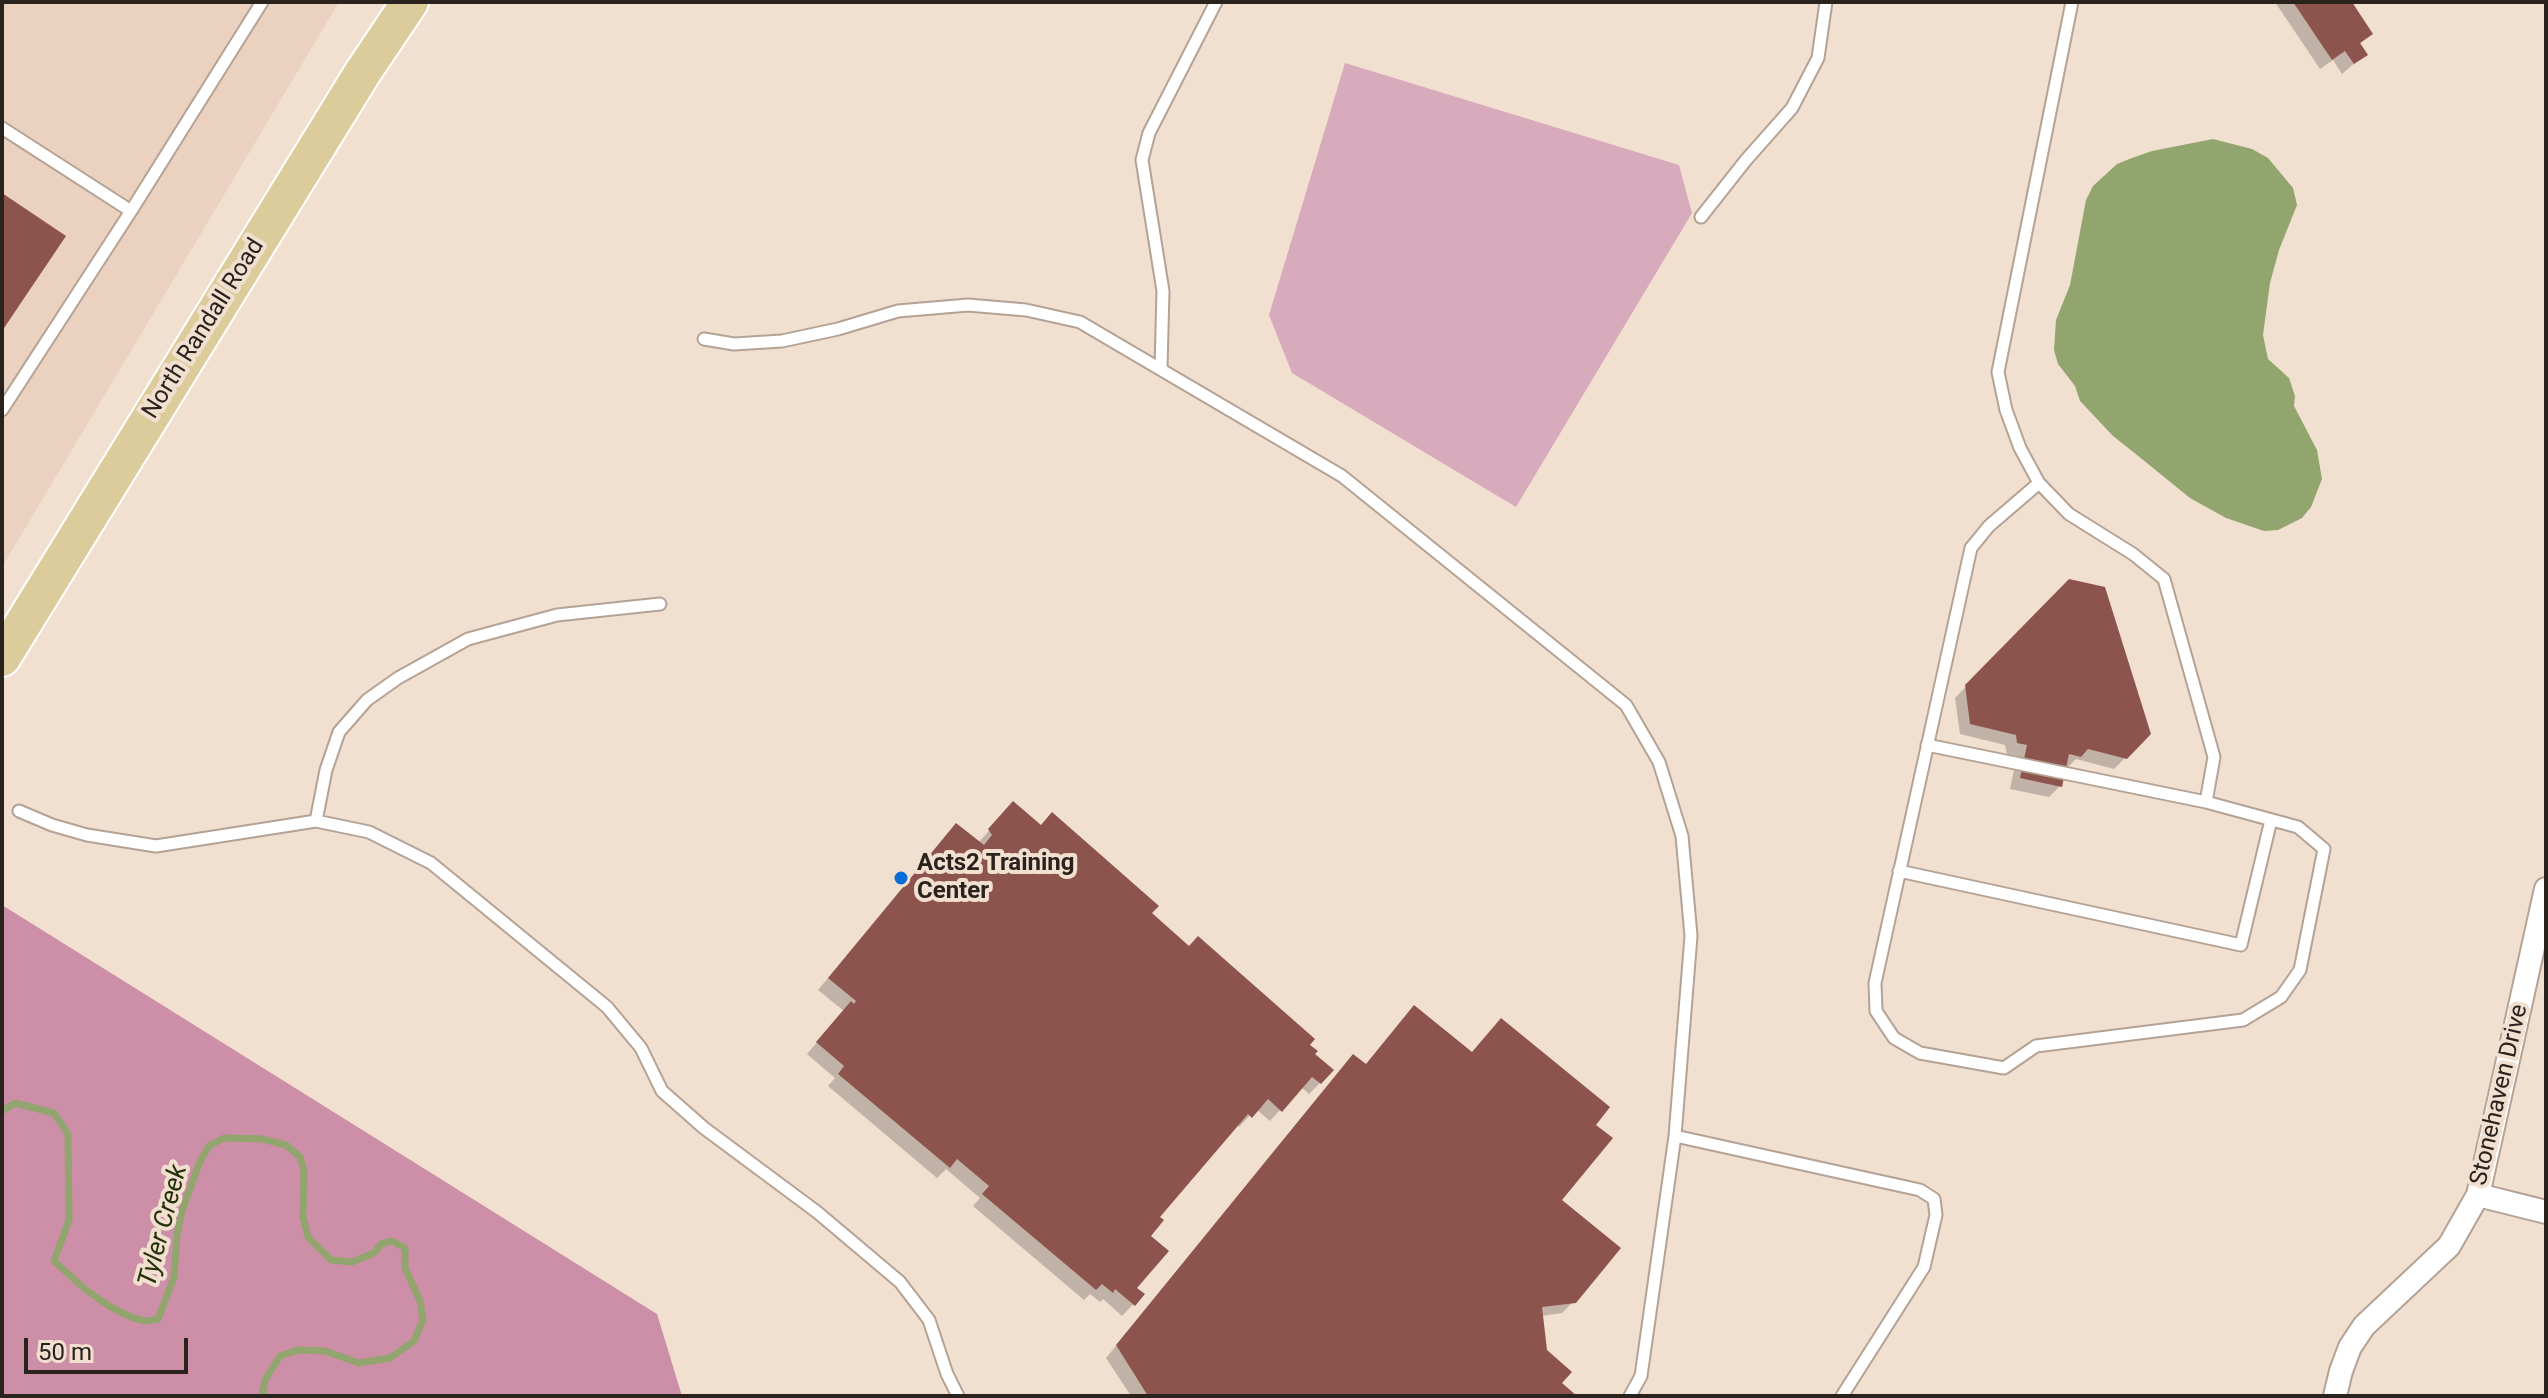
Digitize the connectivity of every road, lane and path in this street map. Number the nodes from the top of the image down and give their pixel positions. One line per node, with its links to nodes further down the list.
1 (262, 2): 7 (lane)
2 (410, 2): 14 (main road, North Randall Road)
3 (1216, 2): 10 (lane)
4 (1826, 2): 8 (lane)
5 (2072, 2): 12 (lane)
6 (2, 128): 7 (lane)
7 (131, 211): 11 (lane)
8 (1701, 217)
9 (704, 339): 10 (lane)
10 (1161, 368): 22 (lane)
11 (2, 410)
12 (2039, 483): 15 (lane); 16 (lane)
13 (660, 604): 19 (lane)
14 (2, 658)
15 (1927, 745): 16 (lane); 20 (lane)
16 (2206, 802): 18 (lane)
17 (19, 811): 19 (lane)
18 (2271, 820): 20 (lane); 20 (lane)
19 (316, 821): 25 (lane)
20 (1899, 871)
21 (2544, 904): 23 (street, Stonehaven Drive)
22 (1675, 1136): 26 (lane); 27 (lane)
23 (2478, 1195): 24 (street); 28 (street, Stonehaven Drive)
24 (2546, 1212)
25 (958, 1396)
26 (1630, 1396)
27 (1842, 1396)
28 (2335, 1396)

